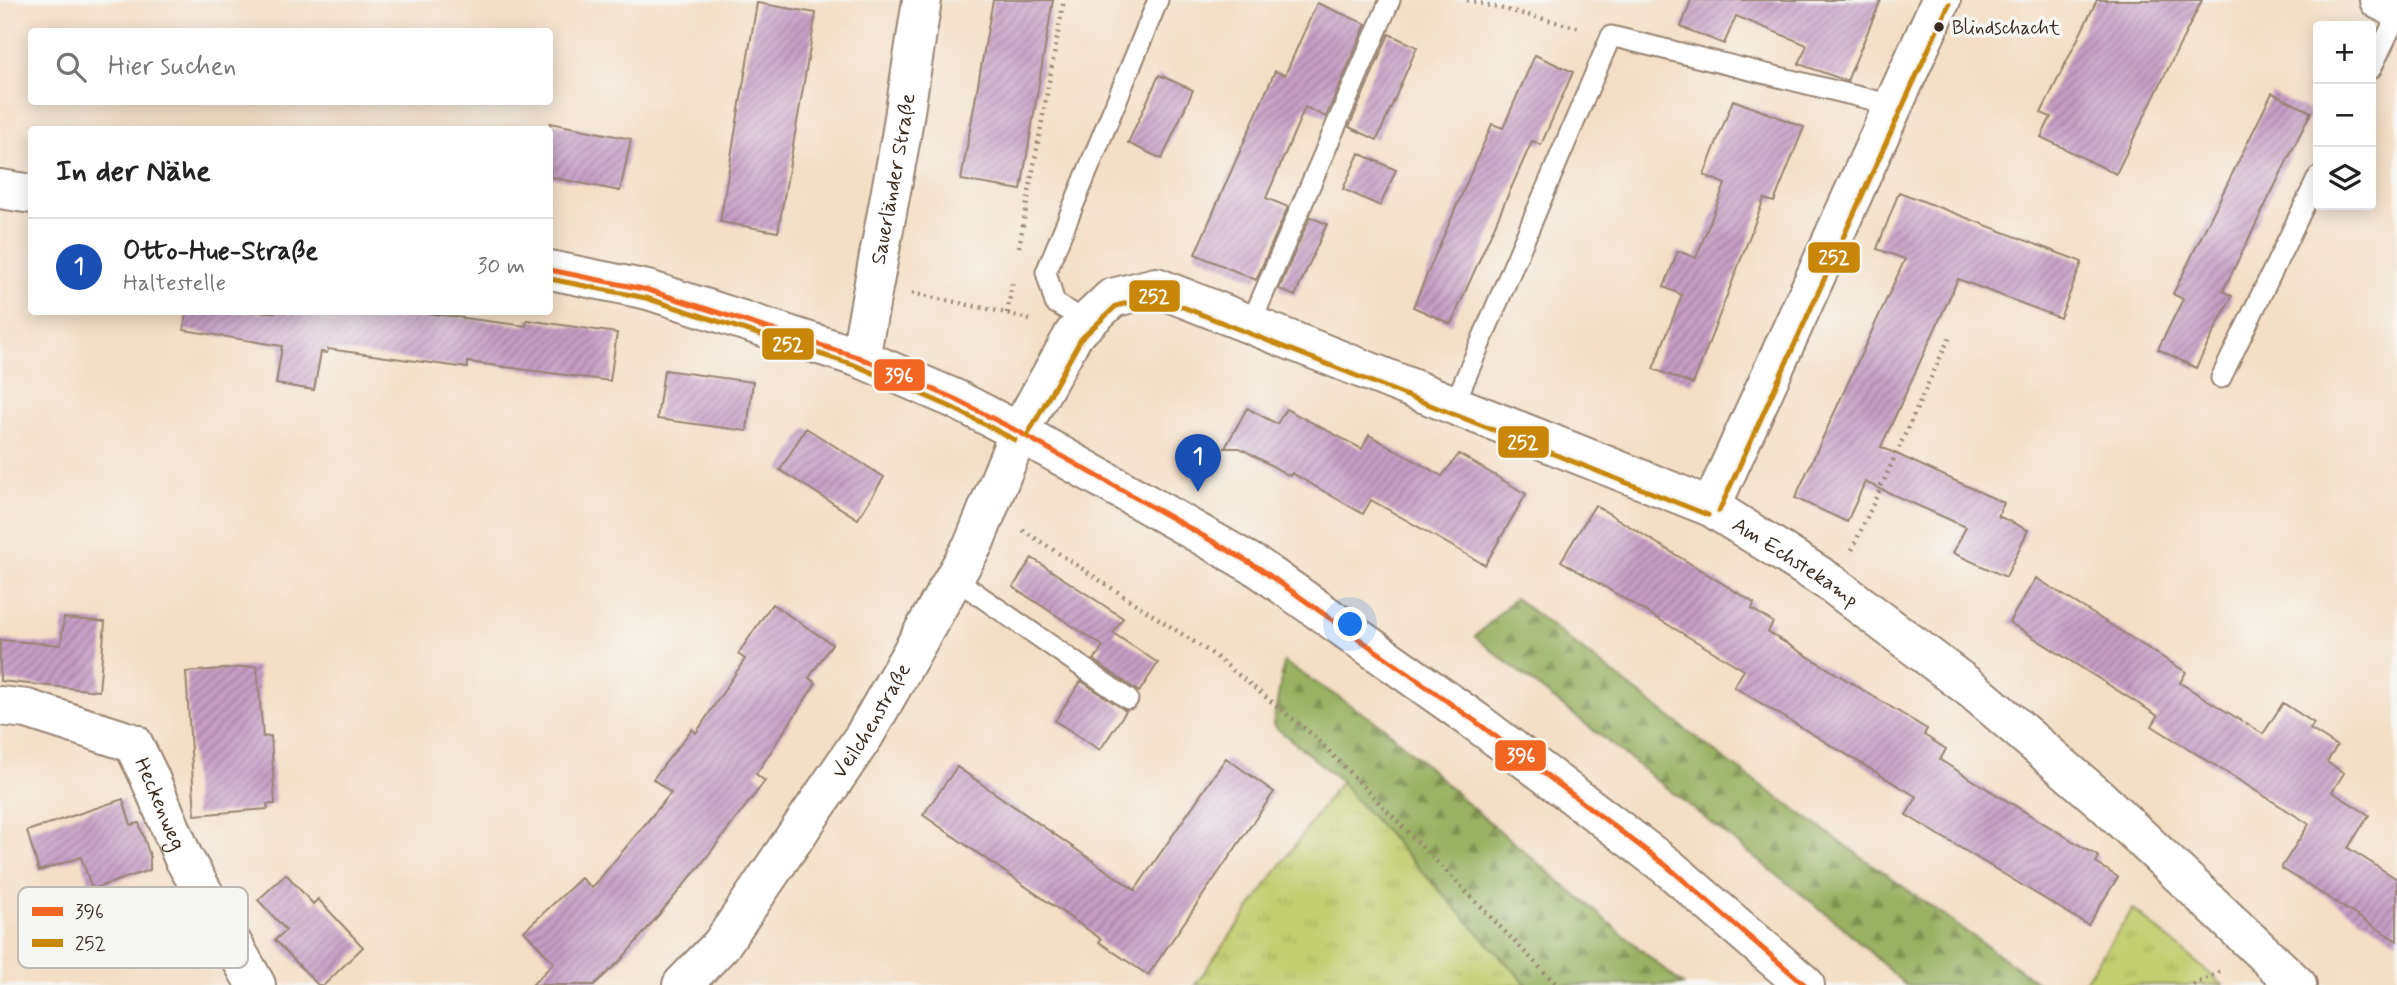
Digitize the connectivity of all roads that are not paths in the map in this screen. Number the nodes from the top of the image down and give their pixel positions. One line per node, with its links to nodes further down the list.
1 (922, 0): 16 (street, Sauerländer Straße)
2 (1157, 0): 15 (lane)
3 (1390, 0): 14 (lane)
4 (1941, 0): 9 (street)
5 (2379, 0): 6 (street)
6 (2397, 9)
7 (2397, 15): 8 (lane)
8 (2376, 59)
9 (1894, 105): 18 (lane); 20 (street)
10 (2313, 187): 17 (lane)
11 (0, 189): 12 (street)
12 (28, 193)
13 (553, 271): 16 (street)
14 (1251, 323): 15 (street, Am Echstekamp); 18 (street, Am Echstekamp)
15 (1081, 328): 19 (street, Am Echstekamp)
16 (860, 358): 19 (street)
17 (2221, 378)
18 (1454, 405): 20 (street, Am Echstekamp)
19 (1019, 432): 21 (street, Veilchenstraße); 28 (street)
20 (1711, 507): 29 (street, Am Echstekamp)
21 (954, 578): 22 (lane); 27 (street, Veilchenstraße)
22 (1128, 699)
23 (0, 706): 24 (street, Heckenweg)
24 (200, 887)
25 (246, 968): 26 (street, Heckenweg)
26 (256, 985)
27 (682, 985)
28 (1805, 985)
29 (2297, 985)

